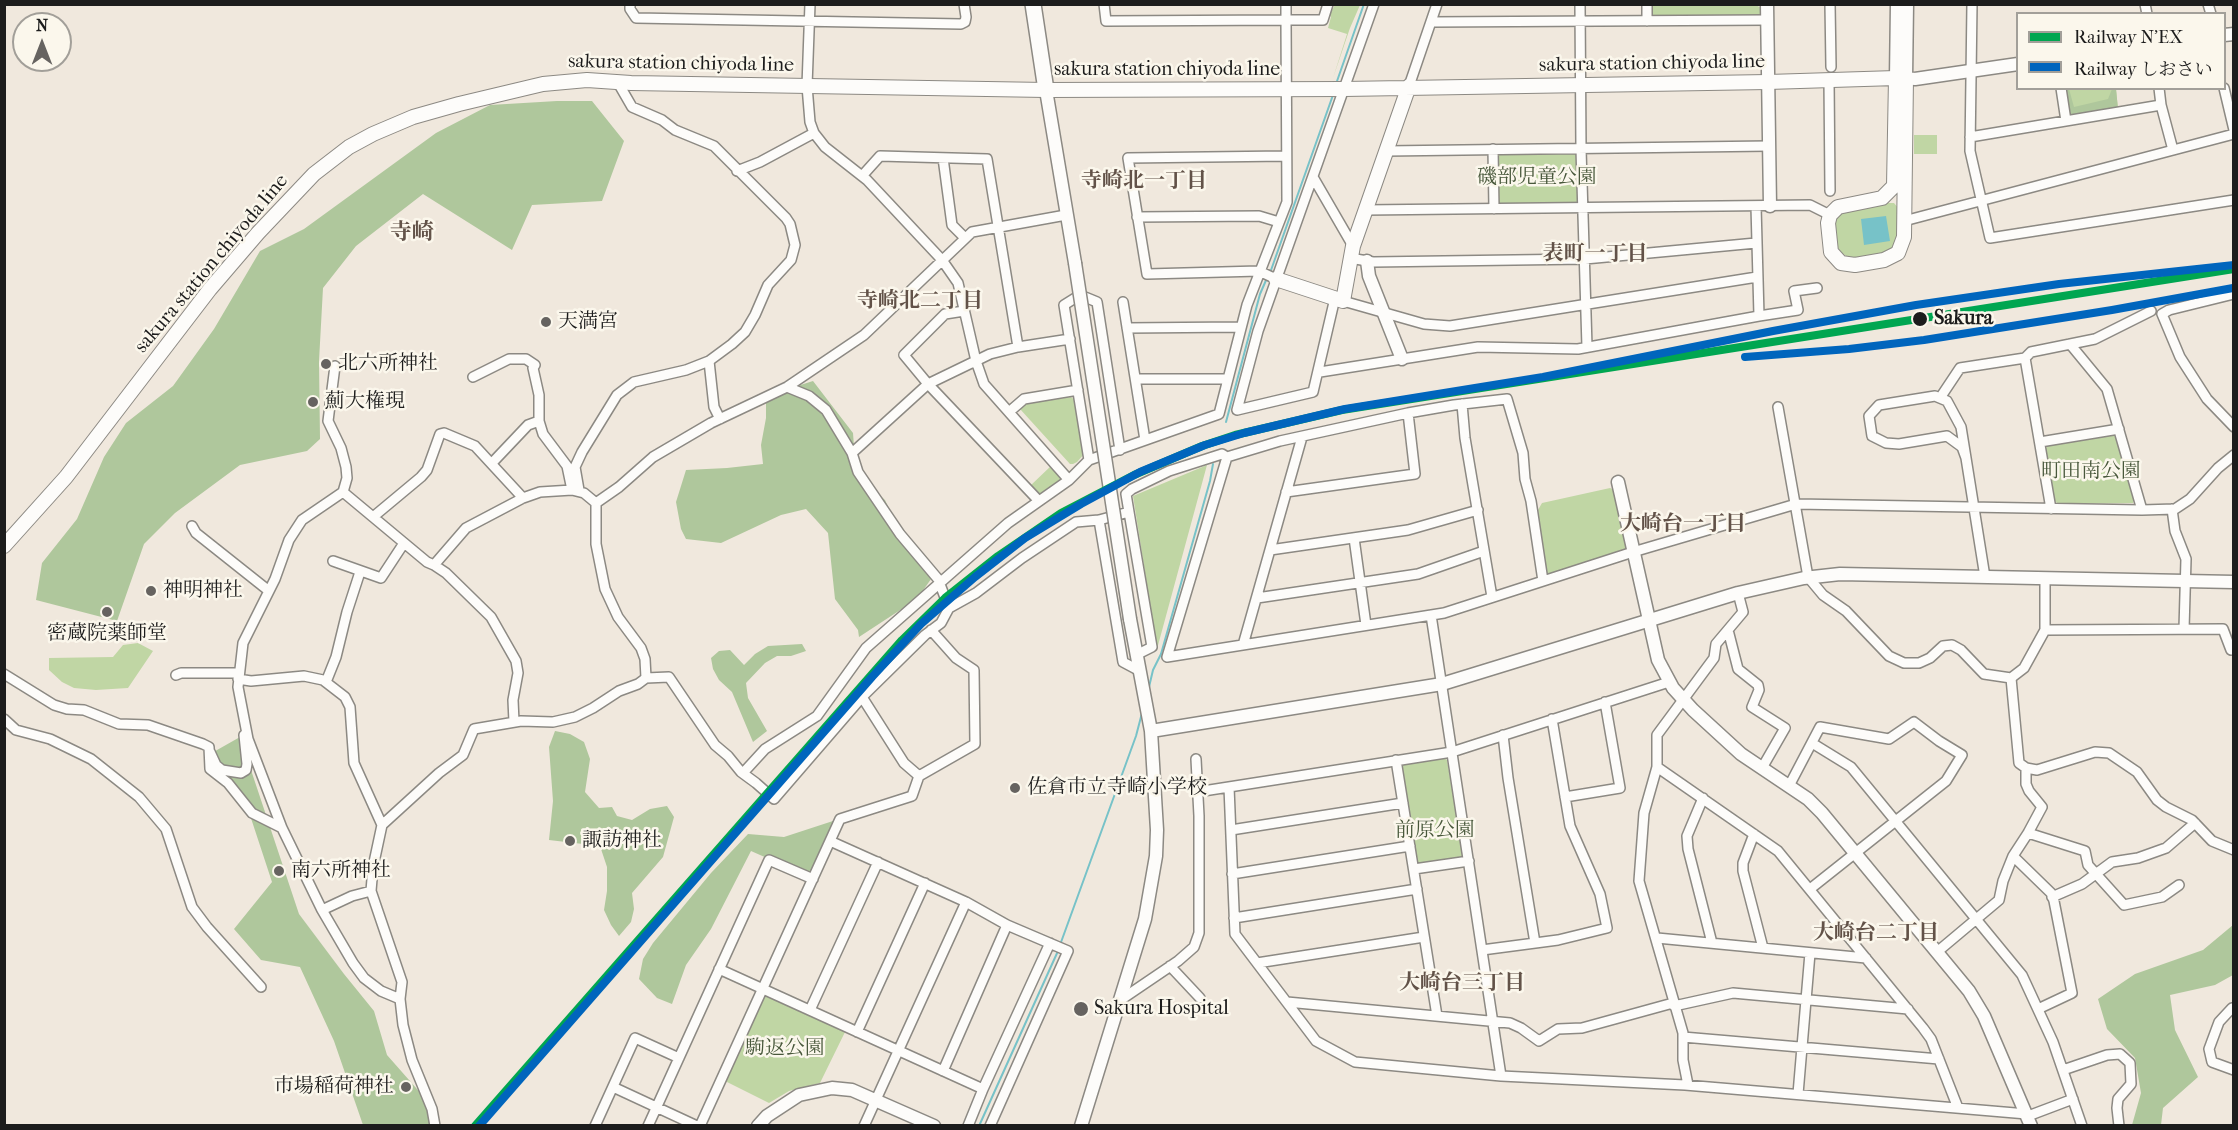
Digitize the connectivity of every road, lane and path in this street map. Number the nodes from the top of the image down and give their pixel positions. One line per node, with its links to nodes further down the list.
1 (630, 4): 19 (street)
2 (810, 4): 19 (street)
3 (964, 4): 19 (street)
4 (1033, 4): 34 (main road)
5 (1104, 4): 17 (street)
6 (1286, 4): 17 (street)
7 (1328, 4): 17 (street)
8 (1374, 4): 33 (street)
9 (1437, 4): 22 (street)
10 (1580, 4): 20 (street)
11 (1647, 4): 21 (street)
12 (1767, 4): 18 (street)
13 (1830, 4): 25 (street)
14 (1897, 4): 26 (street)
15 (1907, 4): 26 (street)
16 (1972, 4): 24 (street)
17 (1286, 20): 32 (street)
18 (1767, 20): 21 (street); 28 (street)
19 (809, 21): 30 (street)
20 (1580, 21): 21 (street); 22 (street); 29 (street)
21 (1647, 21)
22 (1431, 22): 31 (street)
23 (2016, 64): 24 (street)
24 (1970, 71): 26 (street); 42 (street)
25 (1830, 74): 26 (main road, sakura station chiyoda line); 28 (main road, sakura station chiyoda line); 53 (street)
26 (1901, 78): 61 (main road); 64 (main road)
27 (617, 81): 30 (main road, sakura station chiyoda line); 50 (street); 143 (main road, sakura station chiyoda line)
28 (1768, 82): 29 (main road, sakura station chiyoda line); 43 (street)
29 (1581, 85): 31 (main road, sakura station chiyoda line); 45 (street)
30 (807, 86): 34 (main road, sakura station chiyoda line); 41 (street)
31 (1409, 86): 33 (main road, sakura station chiyoda line); 47 (main road)
32 (1285, 89): 33 (main road, sakura station chiyoda line); 34 (main road, sakura station chiyoda line); 48 (street)
33 (1344, 89): 52 (street)
34 (1046, 90): 62 (street)
35 (2061, 90): 39 (street)
36 (2159, 90): 38 (street)
37 (2224, 90): 40 (street)
38 (2161, 105): 39 (street); 46 (street)
39 (2066, 121): 42 (street)
40 (2234, 132): 46 (street)
41 (814, 133): 50 (street); 51 (street)
42 (1970, 137): 54 (street)
43 (1769, 146): 45 (street); 57 (street)
44 (1493, 149): 45 (street); 47 (street); 59 (street)
45 (1581, 149): 58 (street)
46 (2173, 150): 54 (street)
47 (1386, 151): 60 (main road)
48 (1286, 156): 63 (street); 65 (street)
49 (943, 158): 51 (street); 66 (street); 67 (street)
50 (737, 171): 94 (street)
51 (862, 176): 71 (street)
52 (1313, 177): 69 (street); 75 (street)
53 (1830, 191)
54 (1980, 200): 55 (street); 64 (street)
55 (2234, 200)
56 (1756, 206): 57 (street); 58 (street); 68 (street)
57 (1770, 206): 61 (street)
58 (1582, 208): 59 (street); 70 (street)
59 (1494, 209): 60 (street)
60 (1365, 210): 69 (main road)
61 (1830, 214): 64 (main road)
62 (1066, 215): 66 (street); 78 (street, bridge)
63 (1137, 217): 65 (street); 73 (street)
64 (1904, 221)
65 (1279, 222): 73 (street)
66 (999, 227): 67 (street); 90 (street)
67 (965, 238): 71 (street)
68 (1756, 243): 70 (street); 74 (street)
69 (1352, 252): 72 (street); 79 (main road)
70 (1585, 259): 72 (street); 81 (street)
71 (942, 260): 82 (street); 102 (street)
72 (1367, 261): 84 (street)
73 (1259, 271): 75 (street); 86 (street)
74 (1757, 278): 81 (street); 85 (street)
75 (1276, 279): 79 (main road); 97 (street)
76 (1817, 288): 85 (street)
77 (2234, 294): 111 (street)
78 (1080, 295): 88 (street); 116 (street); 172 (street, bridge)
79 (1339, 299): 84 (street); 97 (street)
80 (1123, 302): 87 (street)
81 (1586, 305): 84 (street); 91 (street)
82 (964, 311): 95 (street); 101 (street)
83 (2151, 311): 89 (street)
84 (1382, 312): 92 (street)
85 (1759, 316): 91 (street)
86 (1241, 327): 87 (street); 100 (street)
87 (1127, 328): 99 (street)
88 (1070, 339): 90 (street); 103 (street)
89 (2070, 344): 93 (street); 112 (street)
90 (1018, 347): 95 (street)
91 (1587, 347): 92 (street)
92 (1402, 358): 97 (street)
93 (2025, 358): 104 (street); 115 (street)
94 (709, 361): 109 (street); 125 (street)
95 (976, 361): 101 (street); 107 (street)
96 (335, 366): 126 (street)
97 (1320, 372)
98 (473, 377): 110 (street)
99 (1136, 379): 100 (street); 114 (street)
100 (1228, 379): 114 (street)
101 (928, 384): 117 (street); 129 (street)
102 (787, 387): 109 (street); 117 (street)
103 (1078, 390): 107 (street); 121 (street)
104 (1940, 398): 120 (street); 120 (street)
105 (1462, 404): 108 (street); 135 (street); 153 (street)
106 (1778, 407): 131 (street)
107 (1009, 412): 123 (street)
108 (1407, 413): 113 (street); 127 (street)
109 (720, 419): 130 (street)
110 (539, 421): 122 (street); 125 (street)
111 (2234, 427)
112 (2119, 429): 115 (street); 136 (street)
113 (1302, 437): 119 (street); 127 (street)
114 (1145, 440): 116 (street)
115 (2040, 442): 133 (street)
116 (1120, 450): 121 (street)
117 (852, 453): 157 (street)
118 (2234, 454): 134 (street)
119 (1227, 457): 137 (street); 170 (street)
120 (1966, 459): 132 (street)
121 (1089, 460): 123 (street)
122 (492, 463): 128 (street); 138 (street)
123 (1069, 480): 129 (street)
124 (1618, 482): 146 (street)
125 (575, 490): 128 (street); 130 (street)
126 (343, 492): 138 (street); 158 (street)
127 (1287, 492): 144 (street)
128 (523, 498): 148 (street)
129 (1038, 500): 157 (street)
130 (596, 503): 177 (street)
131 (1796, 504): 132 (street); 146 (street); 150 (street)
132 (1974, 507): 133 (street); 151 (street)
133 (2051, 508): 136 (street)
134 (2172, 509): 136 (street); 154 (street)
135 (1478, 510): 141 (street); 145 (street)
136 (2142, 510)
137 (1129, 512): 139 (street); 172 (street)
138 (373, 517): 142 (street)
139 (1099, 520): 162 (street); 173 (street)
140 (192, 525): 158 (street)
141 (1354, 538): 144 (street); 156 (street)
142 (404, 543): 148 (street); 149 (street)
143 (4, 546)
144 (1270, 550): 161 (street)
145 (1484, 551): 156 (street); 160 (street)
146 (1633, 552): 153 (street); 164 (street)
147 (333, 561): 149 (street)
148 (434, 565): 188 (street)
149 (360, 572): 179 (street)
150 (1808, 577): 151 (street); 159 (street); 178 (street)
151 (1985, 577): 152 (street)
152 (2045, 578): 154 (street); 169 (street)
153 (1543, 581): 160 (street)
154 (2186, 581): 155 (street); 166 (street)
155 (2234, 582)
156 (1360, 583): 161 (street); 165 (street)
157 (939, 584): 162 (street); 199 (street)
158 (269, 591): 176 (street)
159 (1738, 593): 164 (street); 168 (street)
160 (1492, 597): 163 (street)
161 (1257, 598): 170 (street)
162 (950, 608): 167 (street)
163 (1431, 615): 165 (street); 181 (street)
164 (1649, 620): 180 (street); 181 (street)
165 (1366, 625): 170 (street)
166 (2184, 629): 169 (street); 171 (street)
167 (931, 630): 182 (street); 200 (street)
168 (1728, 630): 183 (street); 197 (street)
169 (2045, 630): 178 (street)
170 (1243, 645)
171 (2231, 650)
172 (1136, 655): 173 (street)
173 (1138, 670): 189 (street)
174 (4, 674): 192 (street)
175 (176, 675): 176 (street)
176 (238, 676): 179 (street); 185 (street)
177 (646, 678): 188 (street); 199 (street)
178 (2011, 678): 198 (street)
179 (326, 682): 209 (street)
180 (1669, 682): 183 (street); 184 (street)
181 (1442, 684): 189 (street); 193 (street)
182 (862, 697): 199 (street); 200 (street)
183 (1684, 701): 196 (street); 197 (street)
184 (1605, 702): 187 (street); 204 (street)
185 (243, 717): 192 (street); 210 (street)
186 (4, 719): 249 (street)
187 (1552, 719): 190 (street); 204 (street)
188 (514, 723): 209 (street)
189 (1151, 731): 254 (street)
190 (1503, 735): 193 (street); 239 (street)
191 (1812, 743): 201 (street); 207 (street); 207 (street)
192 (209, 750): 210 (street)
193 (1452, 752): 195 (street); 219 (street)
194 (1196, 759): 203 (street)
195 (1396, 760): 202 (street); 206 (street)
196 (1657, 767): 205 (street); 237 (street)
197 (1762, 768): 201 (street)
198 (2026, 768): 208 (street); 212 (street)
199 (743, 773)
200 (919, 776): 214 (street)
201 (1789, 786): 217 (street)
202 (1229, 787): 203 (street); 211 (street)
203 (1197, 792): 247 (street)
204 (1565, 797): 239 (street)
205 (1703, 798): 213 (street); 240 (street)
206 (1403, 803): 211 (street); 215 (street)
207 (1895, 822): 217 (street); 234 (street)
208 (2195, 823): 216 (street); 222 (street)
209 (382, 825): 229 (street)
210 (282, 828): 232 (street)
211 (1231, 830): 223 (street)
212 (2028, 833): 218 (street); 222 (street)
213 (1754, 834): 228 (street); 241 (street)
214 (830, 841): 220 (street); 224 (street)
215 (1410, 846): 221 (street); 223 (street)
216 (2234, 850)
217 (1855, 853): 228 (street); 243 (street)
218 (2013, 856): 230 (street); 234 (street)
219 (1468, 861): 221 (street); 242 (street)
220 (878, 862): 225 (street); 260 (street)
221 (1414, 869): 227 (street)
222 (2095, 873): 226 (street); 230 (street)
223 (1232, 874): 233 (street)
224 (813, 879): 248 (street); 250 (street)
225 (925, 883): 231 (street); 263 (street)
226 (2179, 885)
227 (1417, 890): 233 (street); 236 (street)
228 (1810, 890): 245 (street)
229 (371, 891): 232 (street); 252 (street)
230 (2052, 897): 259 (street)
231 (966, 902): 235 (street); 266 (street)
232 (322, 910): 252 (street)
233 (1234, 918): 246 (street)
234 (1976, 919): 243 (street); 259 (street)
235 (1007, 925): 238 (street); 271 (street)
236 (1424, 937): 246 (street); 261 (street)
237 (1657, 938): 240 (street); 256 (street)
238 (1050, 943): 275 (street); 290 (street)
239 (1535, 943): 242 (street)
240 (1712, 943): 241 (street)
241 (1763, 948): 244 (street)
242 (1482, 950): 262 (street)
243 (1937, 951): 281 (street)
244 (1810, 952): 245 (street); 253 (street)
245 (1866, 958): 258 (street)
246 (1257, 963): 255 (street)
247 (1170, 966): 251 (street); 254 (street)
248 (719, 969): 250 (street); 267 (street)
249 (261, 987)
250 (763, 989): 260 (street); 285 (street)
251 (1200, 998)
252 (400, 999): 282 (street)
253 (1806, 1000): 256 (street); 258 (street); 265 (street)
254 (1119, 1001): 291 (street)
255 (1287, 1002): 261 (street); 272 (street)
256 (1674, 1004): 262 (street); 264 (street)
257 (2232, 1008): 270 (street)
258 (1908, 1009): 268 (street)
259 (2038, 1009): 269 (street)
260 (810, 1010): 263 (street)
261 (1437, 1016): 262 (street)
262 (1493, 1021): 272 (street)
263 (857, 1032): 266 (street)
264 (1683, 1037): 265 (street); 273 (street)
265 (1802, 1047): 268 (street); 276 (street)
266 (898, 1050): 271 (street); 277 (street)
267 (679, 1058): 274 (street); 279 (street)
268 (1939, 1059): 280 (street)
269 (2063, 1070): 278 (street); 293 (street)
270 (2234, 1070)
271 (943, 1071): 275 (street)
272 (1501, 1076): 273 (street)
273 (1689, 1085): 276 (street)
274 (613, 1087): 279 (street); 283 (street)
275 (983, 1089): 289 (street)
276 (1798, 1094): 280 (street)
277 (876, 1099): 286 (street); 287 (street); 288 (street)
278 (2073, 1099): 281 (street); 292 (street)
279 (656, 1107): 284 (street); 285 (street)
280 (1958, 1108): 281 (street)
281 (2028, 1118)
282 (435, 1125)
283 (595, 1125)
284 (648, 1125)
285 (699, 1125)
286 (758, 1125)
287 (864, 1125)
288 (934, 1125)
289 (968, 1125)
290 (990, 1125)
291 (1081, 1125)
292 (2082, 1125)
293 (2119, 1125)

